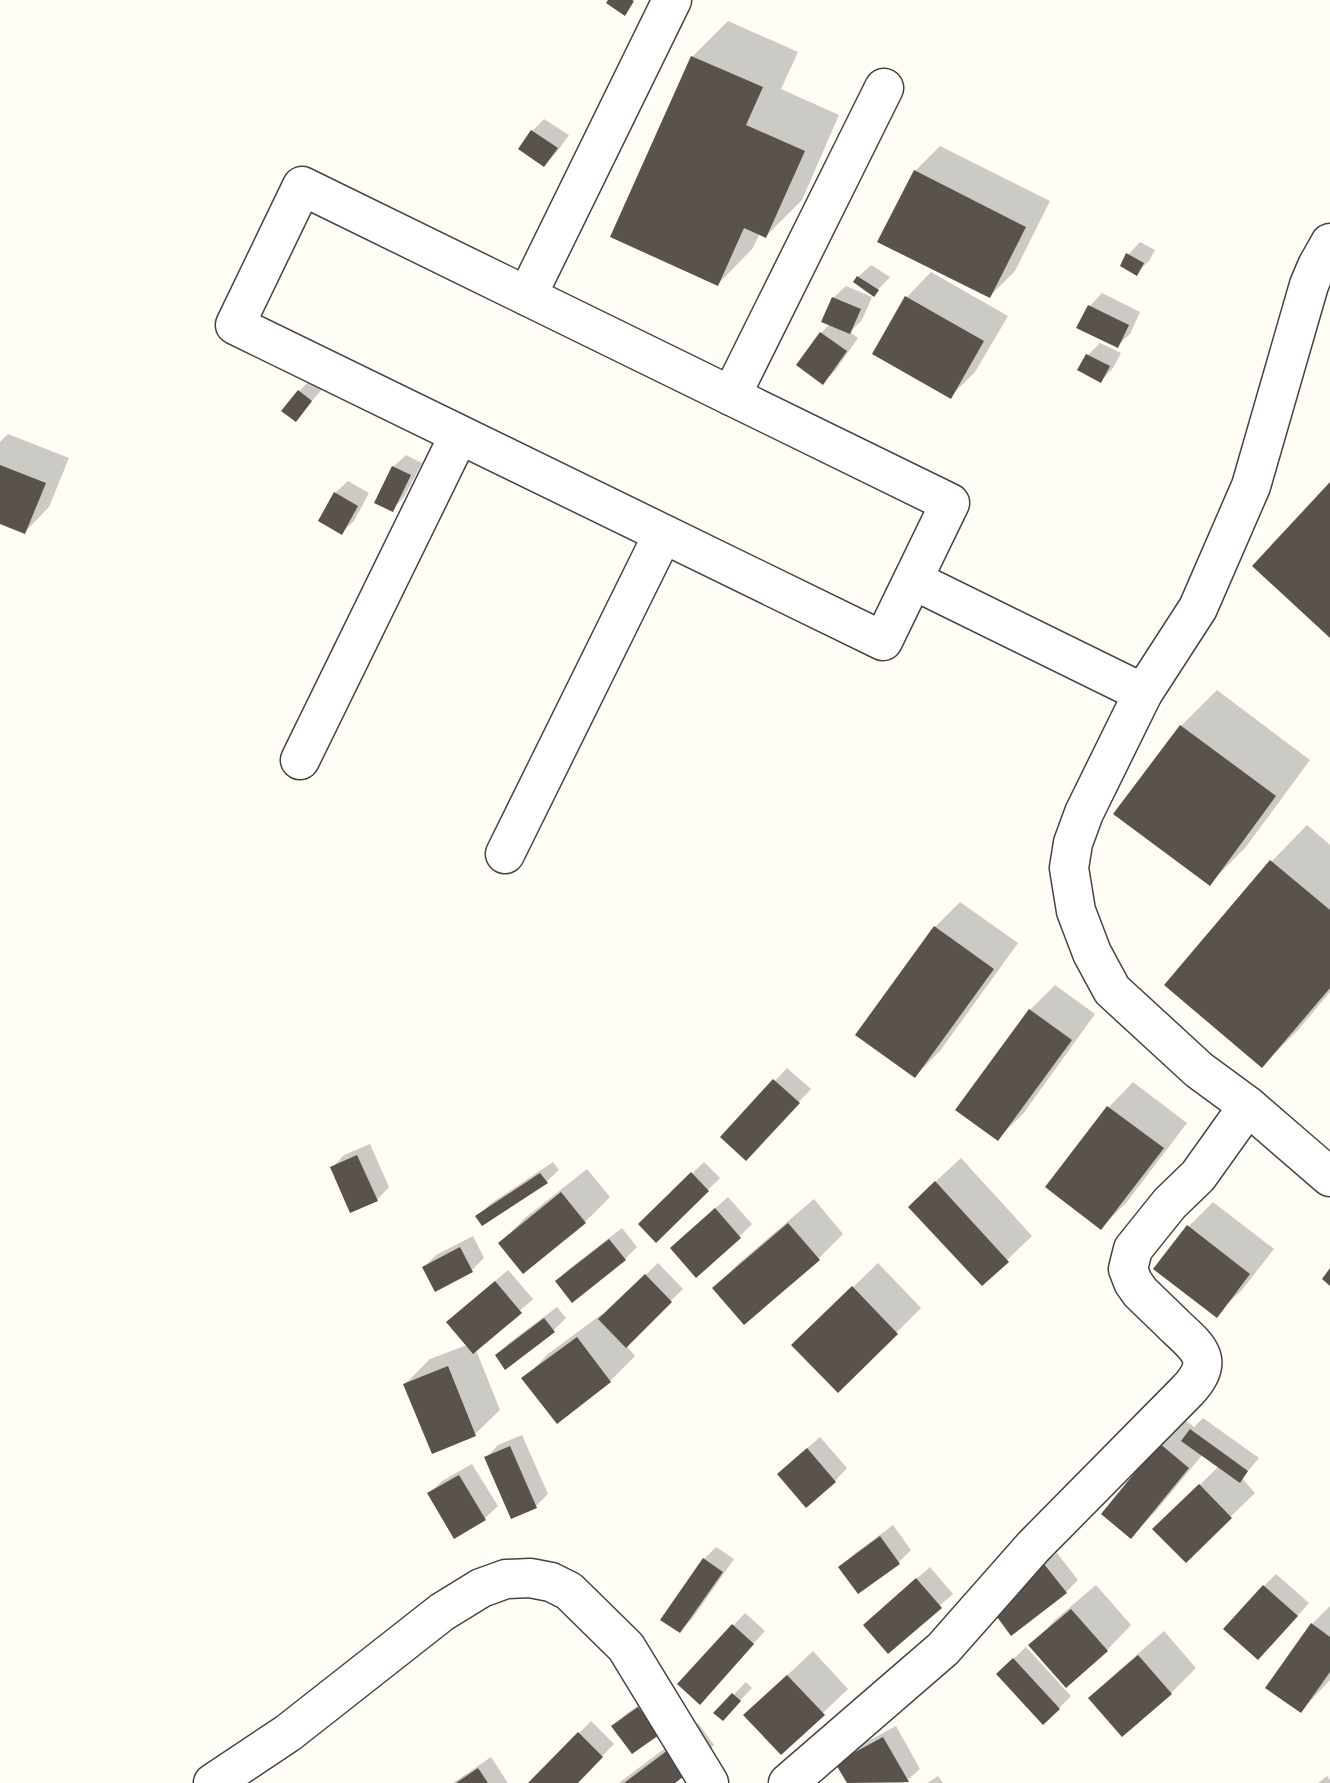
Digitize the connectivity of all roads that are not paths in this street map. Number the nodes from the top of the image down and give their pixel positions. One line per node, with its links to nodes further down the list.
1 (672, 0): 4 (street)
2 (884, 88): 5 (street)
3 (1330, 243): 9 (street)
4 (527, 296): 5 (street); 6 (street)
5 (731, 396): 8 (street)
6 (459, 435): 7 (street); 10 (street)
7 (663, 534): 8 (street); 11 (street)
8 (913, 580): 9 (street)
9 (1143, 693): 12 (street)
10 (300, 760)
11 (505, 854)
12 (1248, 1107): 13 (street); 16 (street)
13 (1330, 1177)
14 (213, 1783): 15 (street)
15 (709, 1783)
16 (788, 1783)

